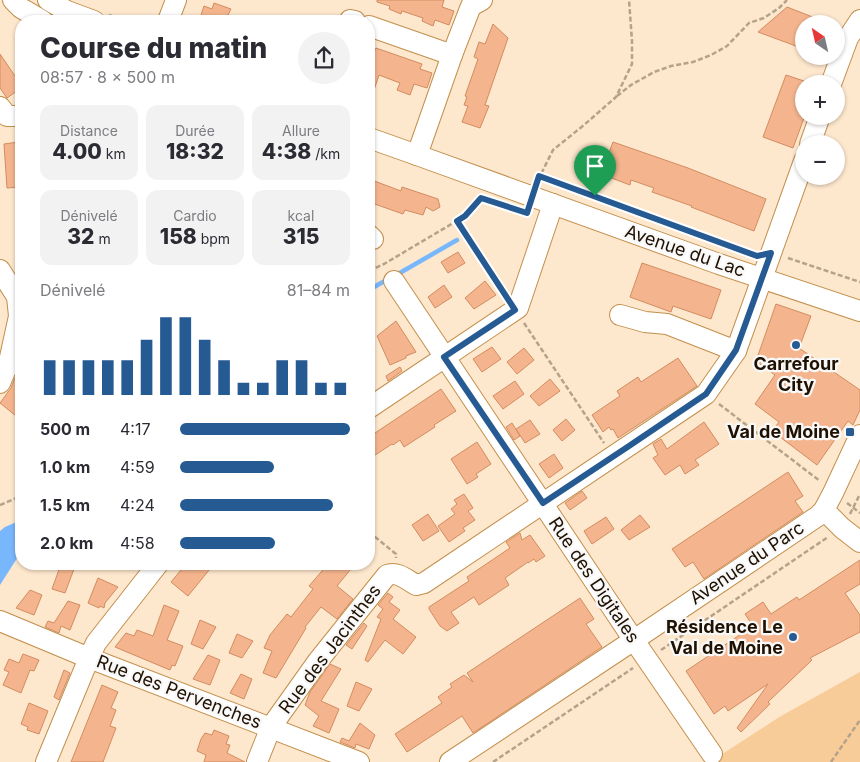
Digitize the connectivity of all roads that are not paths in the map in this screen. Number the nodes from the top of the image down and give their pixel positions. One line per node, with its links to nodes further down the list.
1 (13, 0): 5 (street)
2 (48, 0): 6 (street)
3 (176, 0): 7 (street)
4 (482, 0): 10 (street)
5 (32, 15)
6 (77, 15)
7 (170, 15)
8 (860, 20): 11 (street)
9 (375, 28): 10 (street)
10 (452, 55): 15 (street)
11 (834, 75)
12 (0, 107): 13 (street)
13 (15, 116)
14 (375, 140): 15 (street, Avenue du Lac)
15 (417, 154): 17 (street, Avenue du Lac)
16 (795, 185): 19 (street)
17 (553, 204): 19 (street, Avenue du Lac); 26 (street)
18 (0, 270): 21 (street)
19 (763, 278): 22 (street, Avenue du Lac); 25 (street)
20 (394, 281): 26 (street, Rue des Digitales)
21 (15, 294)
22 (860, 311)
23 (620, 315): 25 (street)
24 (15, 334): 27 (street)
25 (736, 350): 31 (street)
26 (444, 357): 28 (street); 31 (street, Rue des Digitales)
27 (0, 383)
28 (375, 404)
29 (860, 435): 30 (street, Avenue du Parc)
30 (829, 501): 32 (street); 35 (street, Avenue du Parc)
31 (543, 503): 35 (street, Rue des Digitales); 37 (street, Rue des Jacinthes)
32 (860, 542)
33 (153, 570): 36 (street)
34 (0, 621): 36 (street, Rue des Pervenches)
35 (634, 640): 38 (street, Rue des Digitales); 42 (street, Avenue du Parc)
36 (89, 658): 37 (street, Rue des Pervenches); 39 (street)
37 (271, 727): 40 (street, Rue des Jacinthes); 41 (street, Rue des Pervenches)
38 (712, 754)
39 (46, 762)
40 (257, 762)
41 (359, 762)
42 (450, 762)

